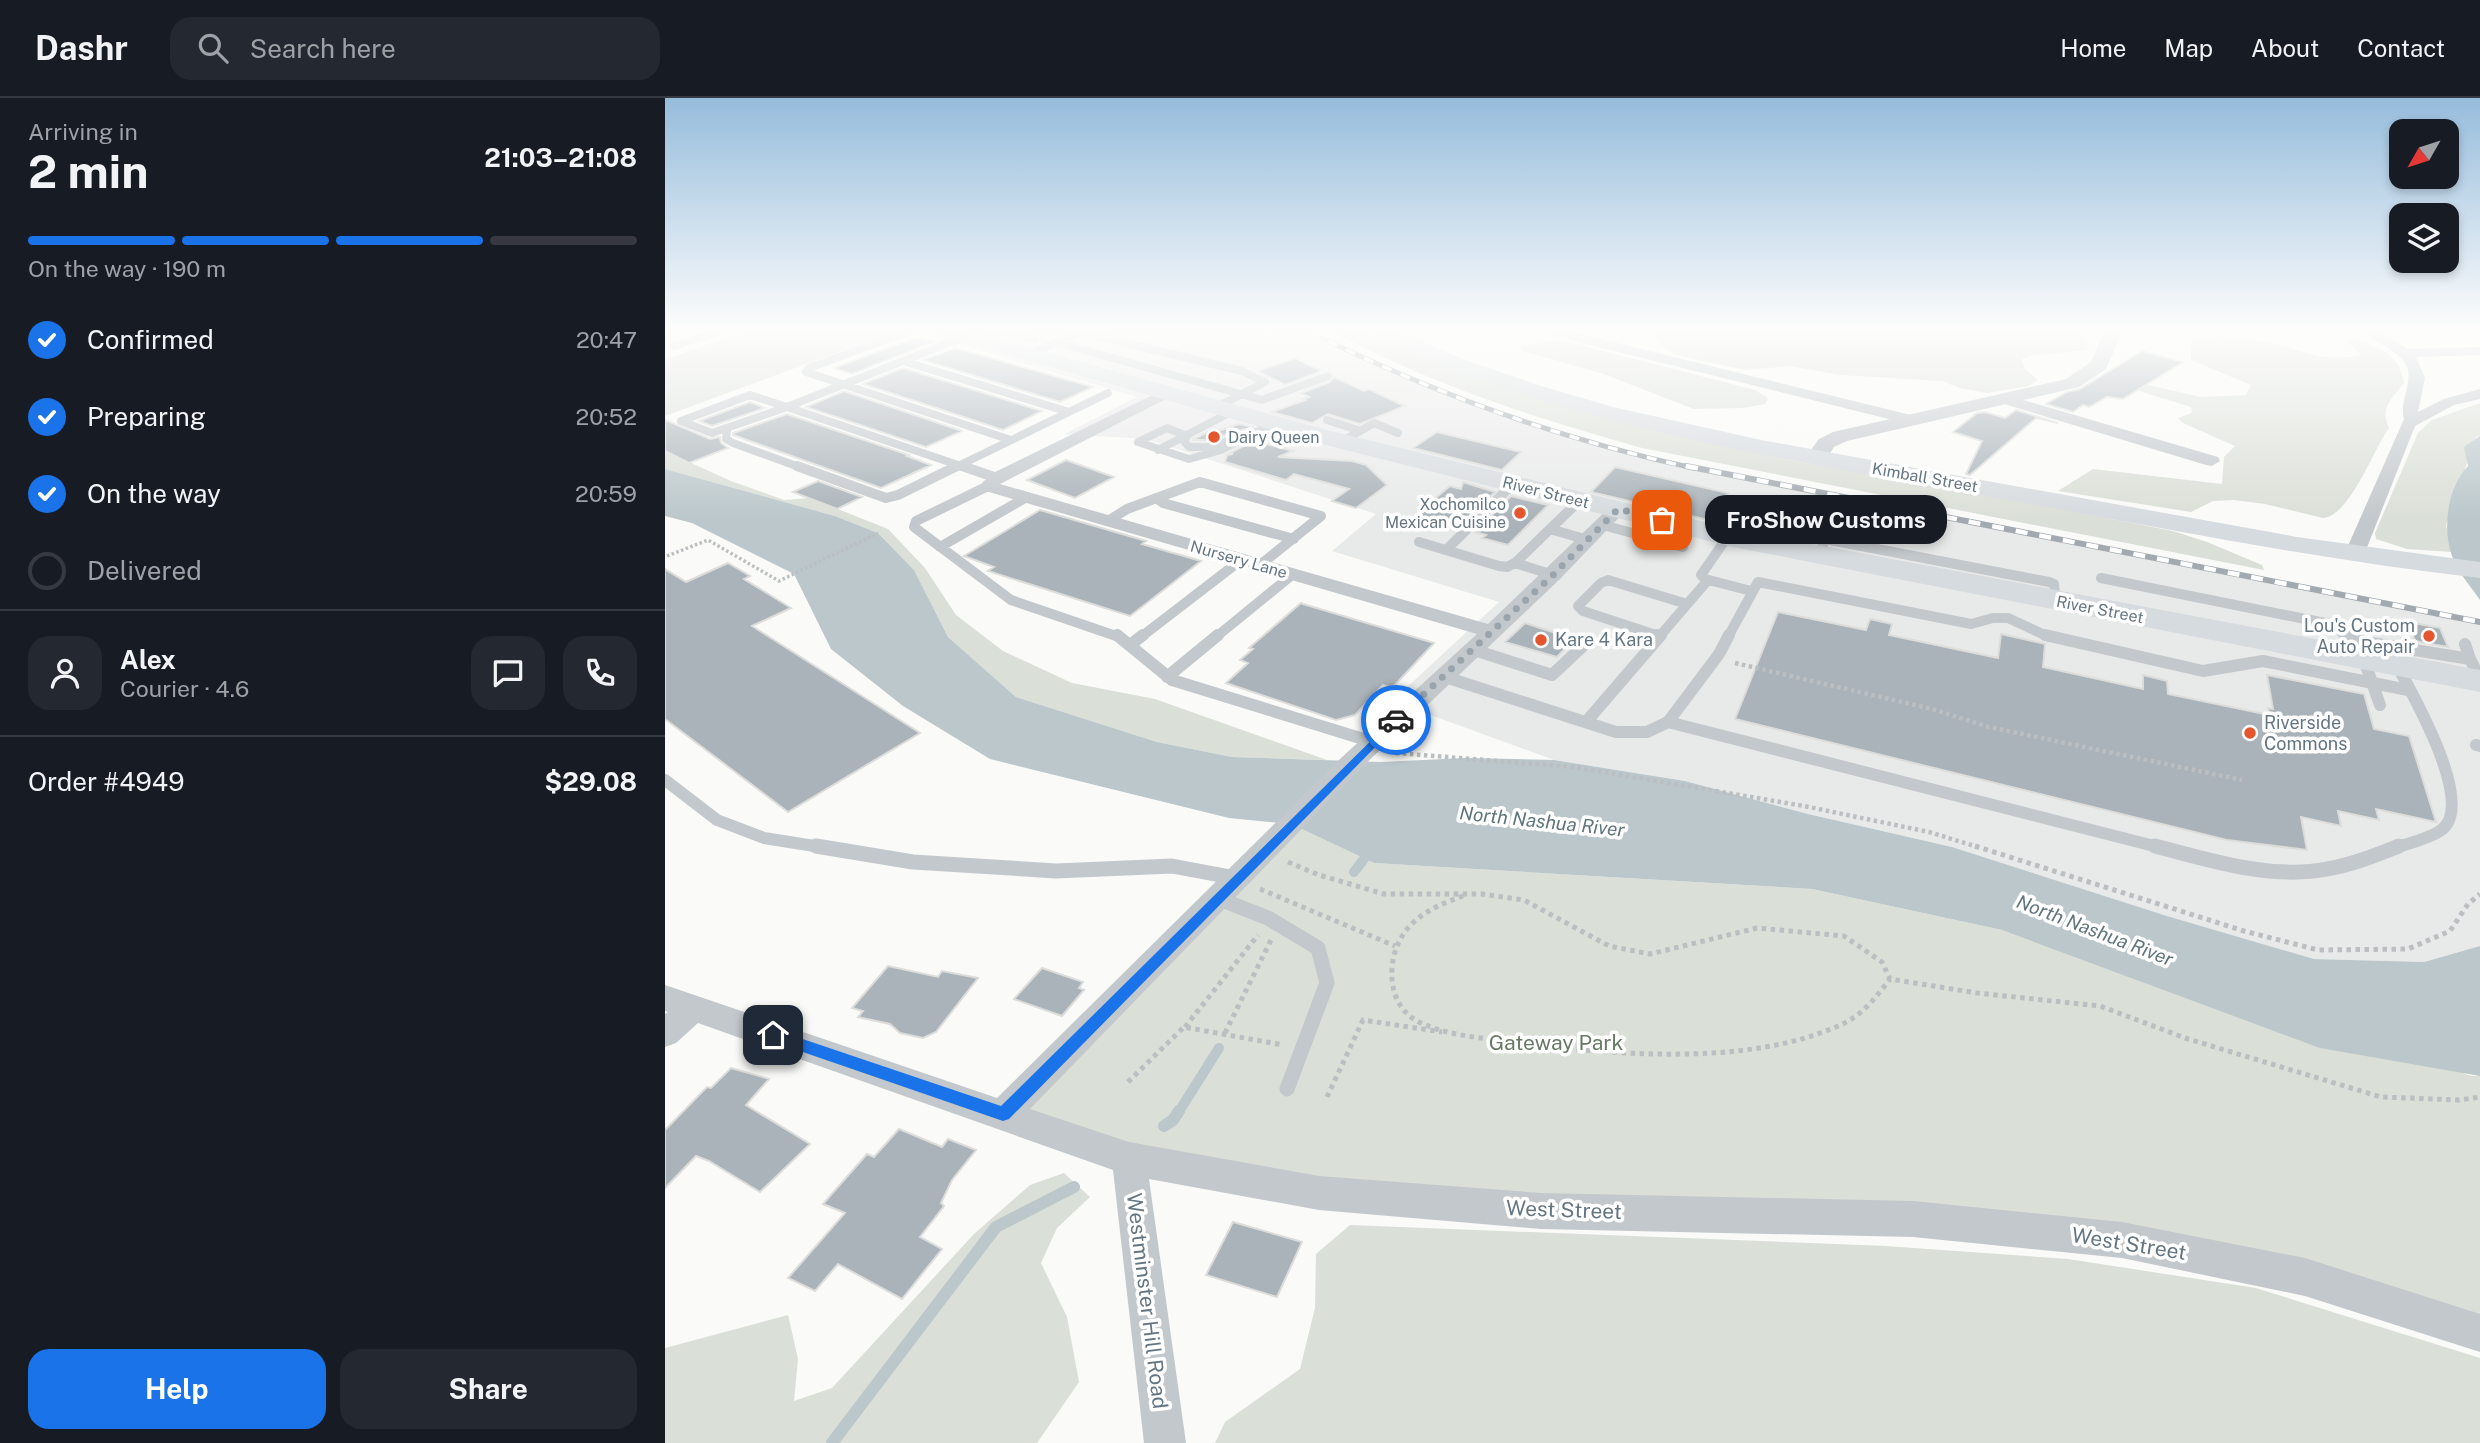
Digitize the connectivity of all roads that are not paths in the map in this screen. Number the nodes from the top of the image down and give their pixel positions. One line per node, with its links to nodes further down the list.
1 (817, 395): 17 (lane)
2 (872, 395): 26 (lane)
3 (1013, 395): 18 (lane)
4 (1104, 395): 18 (lane)
5 (1164, 395): 31 (street)
6 (1170, 395): 16 (highway, River Street)
7 (1204, 395): 16 (lane)
8 (1245, 395): 16 (lane)
9 (1277, 395): 16 (lane)
10 (1549, 395): 28 (main road, Kimball Street)
11 (1813, 395): 19 (street)
12 (2028, 395): 15 (street)
13 (2412, 395): 20 (street)
14 (2477, 395): 20 (street)
15 (2006, 400): 19 (street); 29 (street)
16 (1230, 404): 21 (highway, River Street); 25 (lane)
17 (786, 407): 23 (lane); 23 (lane); 30 (lane)
18 (1069, 412): 26 (lane)
19 (1913, 419): 28 (street)
20 (2412, 419): 50 (street)
21 (1267, 427): 22 (highway, River Street); 25 (lane); 27 (lane)
22 (1342, 431): 24 (lane); 32 (highway, River Street)
23 (727, 432): 30 (lane)
24 (1398, 433)
25 (1187, 436): 27 (lane); 27 (lane)
26 (1011, 440): 30 (lane)
27 (1158, 450)
28 (1816, 458): 50 (main road, Kimball Street)
29 (2212, 461)
30 (959, 466): 31 (lane)
31 (993, 482): 33 (street, Nursery Lane); 46 (lane)
32 (1513, 484): 35 (highway, River Street); 49 (lane)
33 (1025, 498): 39 (street, Nursery Lane); 46 (lane)
34 (1156, 498): 39 (lane); 42 (lane); 42 (lane)
35 (1580, 500): 38 (highway, River Street); 40 (lane)
36 (1780, 509): 45 (lane)
37 (1835, 516): 48 (lane)
38 (1611, 517): 41 (highway, River Street); 43 (street); 47 (lane)
39 (1108, 521): 51 (street, Nursery Lane)
40 (1550, 529): 43 (lane); 52 (lane)
41 (1728, 536): 45 (highway, River Street); 57 (lane)
42 (1294, 539): 51 (lane)
43 (1588, 540): 55 (street)
44 (1419, 542): 49 (lane)
45 (1762, 543): 48 (highway, River Street)
46 (940, 547): 63 (lane)
47 (1683, 547)
48 (1822, 547): 66 (highway, River Street)
49 (1446, 550): 52 (lane)
50 (2354, 555): 53 (main road, Kimball Street)
51 (1250, 562): 54 (street, Nursery Lane); 63 (lane)
52 (1515, 563): 55 (lane)
53 (2466, 568)
54 (1292, 575): 60 (street, Nursery Lane); 70 (lane)
55 (1553, 575): 60 (street)
56 (2101, 578): 67 (lane)
57 (1708, 580): 58 (lane); 59 (lane)
58 (1751, 592): 66 (lane); 74 (lane)
59 (1687, 604): 61 (lane); 61 (lane)
60 (1490, 631): 65 (street)
61 (1659, 636): 73 (lane)
62 (2465, 644): 68 (lane)
63 (1130, 645): 70 (lane)
64 (1584, 645): 65 (lane)
65 (1471, 649): 69 (street)
66 (2245, 649): 67 (highway, River Street)
67 (2360, 660): 68 (lane); 71 (highway, River Street); 72 (lane)
68 (2476, 673): 71 (highway, River Street)
69 (1442, 676): 73 (lane); 75 (street)
70 (1167, 677): 75 (lane)
71 (2403, 678): 74 (lane)
72 (2380, 705)
73 (1585, 722): 74 (lane)
74 (1668, 722)
75 (1363, 752): 77 (street)
76 (665, 780): 77 (lane)
77 (1237, 888): 80 (lane); 81 (street)
78 (680, 1003): 79 (street); 81 (street, West Street)
79 (665, 1033)
80 (1287, 1089)
81 (1003, 1114): 82 (street, West Street)
82 (1129, 1159): 83 (street, West Street); 84 (street, Westminster Hill Road)
83 (2480, 1333)
84 (1165, 1443)

